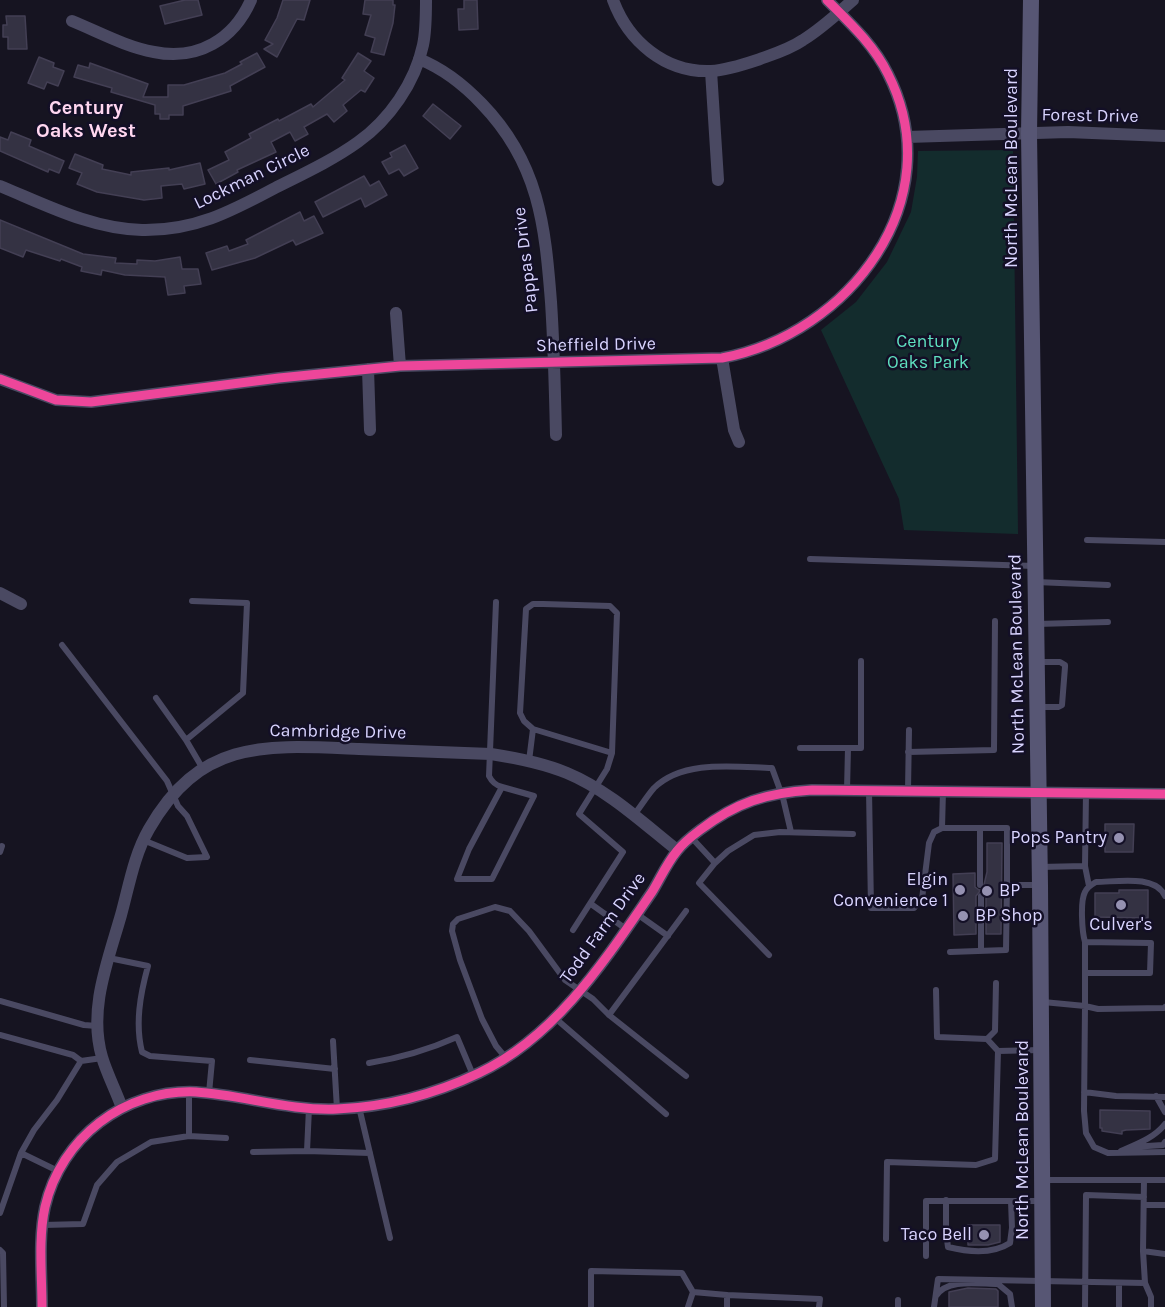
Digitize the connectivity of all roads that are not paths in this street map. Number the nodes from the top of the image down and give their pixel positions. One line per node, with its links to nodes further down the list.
1 (251, 0): 8 (street)
2 (426, 0): 9 (street, Lockman Circle)
3 (613, 0): 10 (street)
4 (826, 0): 7 (street, Sheffield Drive)
5 (853, 0): 7 (street)
6 (1031, 0): 11 (main road, North McLean Boulevard)
7 (839, 12): 10 (street); 13 (street, Sheffield Drive)
8 (72, 21)
9 (419, 59): 15 (street, Lockman Circle); 18 (street, Pappas Drive)
10 (711, 71): 14 (street)
11 (1029, 134): 12 (street, Forest Drive); 13 (street, Forest Drive); 28 (main road, North McLean Boulevard)
12 (1165, 136)
13 (907, 137): 17 (street, Sheffield Drive)
14 (718, 180)
15 (0, 186)
16 (396, 313): 19 (street)
17 (723, 357): 18 (street, Sheffield Drive); 24 (street)
18 (554, 363): 19 (street, Sheffield Drive); 23 (street, Pappas Drive)
19 (400, 366): 20 (street, Sheffield Drive)
20 (368, 369): 21 (street, Sheffield Drive); 22 (street)
21 (0, 379)
22 (370, 430)
23 (556, 435)
24 (739, 442)
25 (1087, 540): 26 (lane)
26 (1165, 543)
27 (810, 559): 28 (lane)
28 (1035, 574): 29 (lane); 36 (main road, North McLean Boulevard)
29 (1108, 585)
30 (0, 593): 33 (street)
31 (192, 602): 44 (lane)
32 (496, 602): 49 (lane)
33 (21, 604)
34 (995, 621): 47 (lane)
35 (1108, 622): 36 (lane)
36 (1036, 624): 39 (main road, North McLean Boulevard)
37 (62, 645): 62 (lane)
38 (861, 661): 46 (lane)
39 (1037, 662): 41 (main road, North McLean Boulevard); 41 (lane)
40 (156, 698): 44 (lane)
41 (1038, 707): 59 (main road, North McLean Boulevard)
42 (532, 729): 48 (lane); 48 (lane); 50 (lane)
43 (909, 730): 47 (lane)
44 (186, 740): 51 (lane)
45 (800, 748): 46 (lane)
46 (848, 748): 54 (lane)
47 (908, 752): 56 (lane)
48 (612, 753): 53 (lane)
49 (490, 754): 50 (street, Cambridge Drive); 51 (street, Cambridge Drive); 52 (lane)
50 (529, 761): 53 (street, Cambridge Drive)
51 (203, 769): 62 (street, Cambridge Drive)
52 (502, 787): 52 (lane)
53 (595, 787): 63 (street, Cambridge Drive); 80 (lane)
54 (847, 790): 55 (street, Todd Farm Drive); 58 (street, Todd Farm Drive)
55 (869, 790): 56 (street, Todd Farm Drive); 64 (lane)
56 (908, 790): 57 (street, Todd Farm Drive)
57 (943, 791): 59 (street, Todd Farm Drive); 64 (lane)
58 (781, 792): 63 (lane); 66 (lane); 68 (street, Todd Farm Drive)
59 (1038, 792): 60 (street, Todd Farm Drive); 73 (main road, North McLean Boulevard)
60 (1086, 793): 61 (street, Todd Farm Drive); 72 (lane)
61 (1165, 794)
62 (173, 795): 69 (street, Cambridge Drive); 69 (lane)
63 (633, 815): 70 (street, Cambridge Drive)
64 (942, 828): 65 (lane)
65 (980, 828): 74 (lane); 75 (lane)
66 (791, 832): 67 (lane); 71 (lane)
67 (853, 834)
68 (691, 837): 70 (street, Todd Farm Drive); 71 (lane)
69 (143, 840): 90 (street, Cambridge Drive)
70 (677, 850): 82 (street, Todd Farm Drive)
71 (715, 863): 89 (lane)
72 (1085, 866): 73 (lane); 77 (lane)
73 (1040, 867): 76 (main road, North McLean Boulevard)
74 (980, 885)
75 (1007, 885): 76 (lane); 87 (lane)
76 (1040, 885): 96 (main road, North McLean Boulevard)
77 (1089, 886): 79 (lane); 86 (lane)
78 (981, 896): 87 (lane)
79 (1165, 896)
80 (591, 904): 83 (lane); 84 (lane)
81 (686, 911): 85 (lane)
82 (637, 914): 83 (street, Todd Farm Drive); 85 (lane)
83 (626, 929): 93 (street, Todd Farm Drive)
84 (573, 930)
85 (668, 936): 99 (lane)
86 (1085, 942): 91 (lane); 91 (lane)
87 (981, 951): 88 (lane)
88 (950, 952)
89 (769, 955)
90 (109, 958): 101 (street, Cambridge Drive); 117 (lane)
91 (1085, 973): 97 (lane)
92 (996, 983): 103 (lane)
93 (580, 990): 99 (lane); 100 (street, Todd Farm Drive); 108 (lane)
94 (936, 990): 103 (lane)
95 (0, 1001): 101 (lane)
96 (1041, 1002): 97 (lane); 105 (main road, North McLean Boulevard)
97 (1085, 1006): 98 (lane); 116 (lane)
98 (1164, 1007)
99 (609, 1015): 114 (lane)
100 (555, 1018): 108 (street, Todd Farm Drive); 125 (lane)
101 (97, 1026): 107 (street, Cambridge Drive)
102 (0, 1035): 110 (lane)
103 (987, 1039): 106 (lane)
104 (333, 1041): 112 (lane)
105 (1042, 1050): 106 (lane); 138 (main road, North McLean Boulevard)
106 (999, 1051): 150 (lane)
107 (102, 1058): 110 (lane); 121 (street, Cambridge Drive)
108 (506, 1058): 113 (street, Todd Farm Drive)
109 (250, 1060): 112 (lane)
110 (81, 1061): 135 (lane)
111 (369, 1063): 113 (lane)
112 (335, 1069): 123 (lane)
113 (473, 1076): 120 (street, Todd Farm Drive)
114 (686, 1076)
115 (189, 1092): 117 (street, Todd Farm Drive); 121 (street, Todd Farm Drive); 127 (lane)
116 (1084, 1092): 118 (lane); 133 (lane)
117 (209, 1094): 122 (street, Todd Farm Drive)
118 (1156, 1096): 119 (lane); 124 (lane)
119 (1165, 1097)
120 (359, 1107): 123 (street, Todd Farm Drive); 136 (lane)
121 (123, 1108): 137 (street, Todd Farm Drive)
122 (309, 1108): 123 (street, Todd Farm Drive); 131 (lane)
123 (337, 1109)
124 (1165, 1112)
125 (666, 1114)
126 (1165, 1124): 130 (lane)
127 (189, 1136): 128 (lane); 148 (lane)
128 (226, 1138)
129 (1165, 1142): 130 (lane)
130 (1129, 1148): 133 (lane)
131 (307, 1151): 132 (lane); 136 (lane)
132 (253, 1152)
133 (1118, 1152): 134 (lane)
134 (1165, 1152)
135 (21, 1153): 137 (lane); 147 (lane)
136 (370, 1153): 149 (lane)
137 (58, 1172): 148 (street, Todd Farm Drive)
138 (1042, 1180): 139 (lane); 144 (main road, North McLean Boulevard)
139 (1144, 1180): 140 (lane); 141 (lane)
140 (1165, 1180)
141 (1144, 1197): 145 (lane); 156 (lane)
142 (946, 1200): 143 (lane); 143 (lane); 154 (lane)
143 (1011, 1201): 144 (lane)
144 (1042, 1201): 155 (main road, North McLean Boulevard)
145 (1144, 1205): 146 (lane); 152 (lane)
146 (1165, 1205)
147 (0, 1213)
148 (43, 1225): 163 (street, Todd Farm Drive)
149 (390, 1238)
150 (886, 1239)
151 (0, 1250): 162 (lane)
152 (1143, 1251): 153 (lane); 158 (lane)
153 (1165, 1254)
154 (926, 1256)
155 (1043, 1280): 156 (lane); 161 (lane); 170 (main road, North McLean Boulevard)
156 (1085, 1282): 157 (lane); 171 (lane)
157 (1119, 1283): 158 (lane); 172 (lane)
158 (1145, 1284): 173 (lane)
159 (693, 1292): 160 (lane); 164 (lane); 165 (lane)
160 (727, 1295): 166 (lane); 167 (lane)
161 (934, 1299): 168 (lane); 169 (lane)
162 (4, 1307)
163 (42, 1307)
164 (591, 1307)
165 (688, 1307)
166 (727, 1307)
167 (819, 1307)
168 (934, 1307)
169 (1012, 1307)
170 (1043, 1307)
171 (1085, 1307)
172 (1119, 1307)
173 (1151, 1307)

